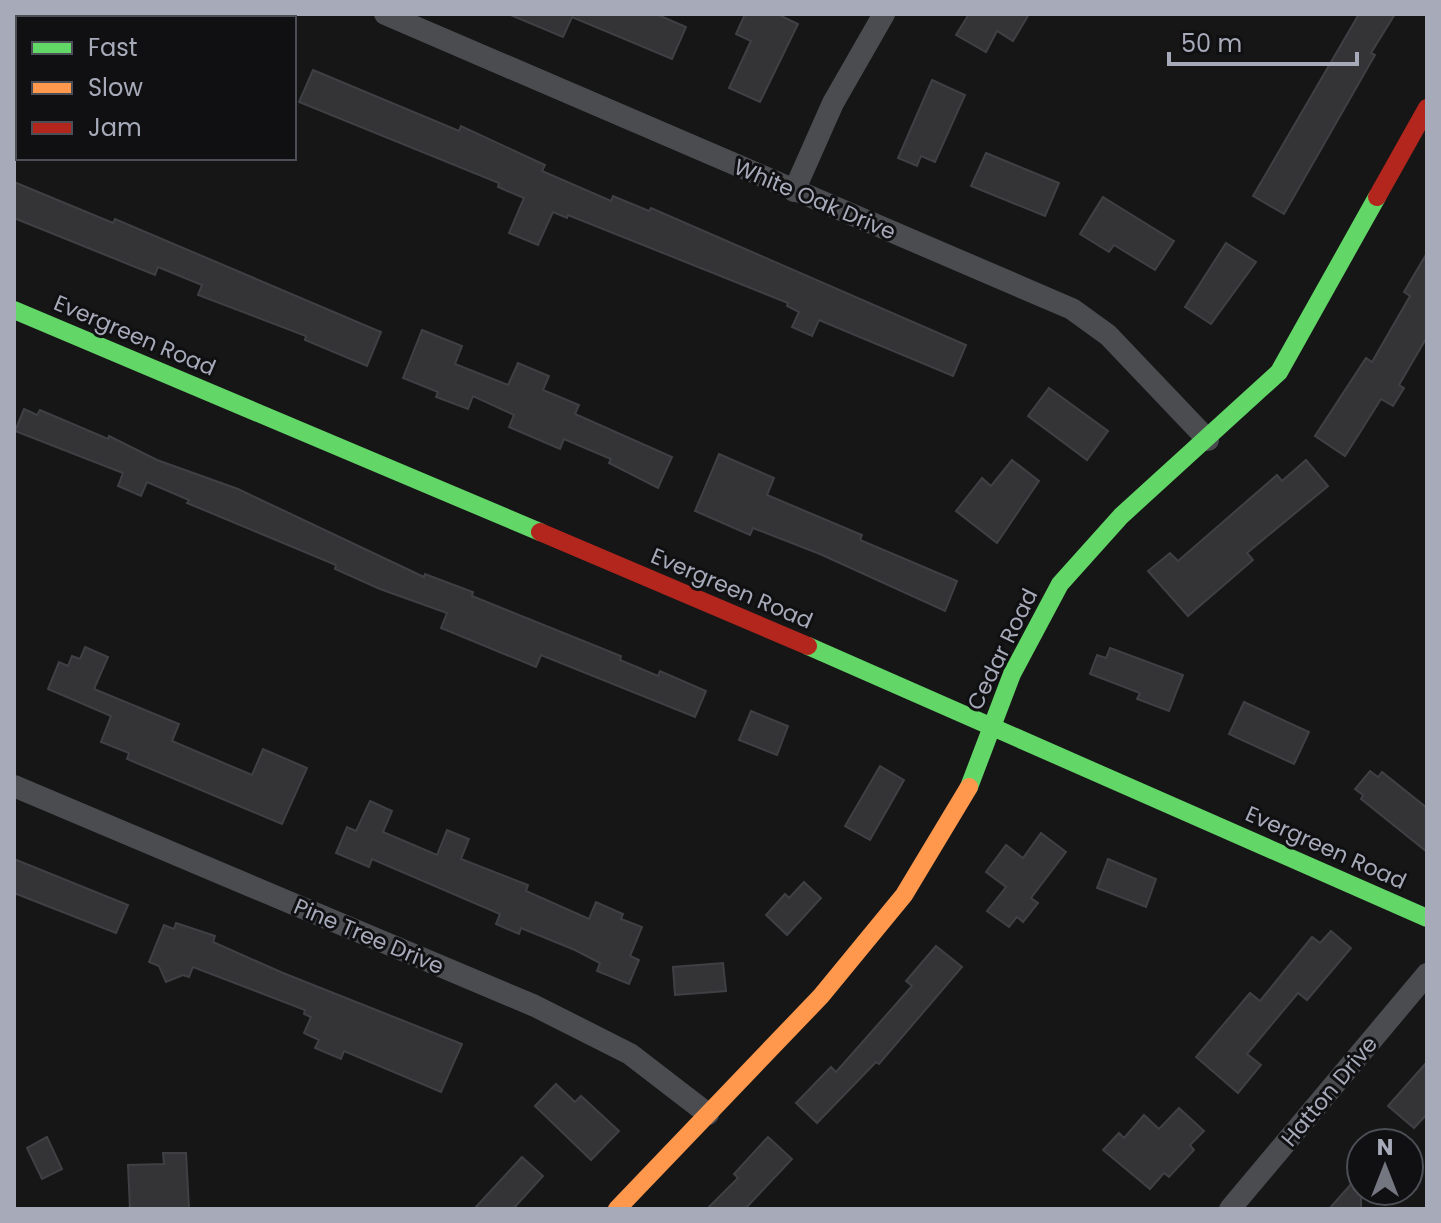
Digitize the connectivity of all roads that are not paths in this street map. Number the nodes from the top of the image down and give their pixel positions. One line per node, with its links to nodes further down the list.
1 (385, 14): 4 (street, White Oak Drive)
2 (884, 14): 4 (street)
3 (1427, 108): 6 (street, Cedar Road)
4 (794, 191): 6 (street, White Oak Drive)
5 (14, 310): 7 (street, Evergreen Road)
6 (1208, 440): 7 (street, Cedar Road)
7 (992, 724): 9 (street, Evergreen Road); 11 (street, Cedar Road)
8 (14, 786): 11 (street, Pine Tree Drive)
9 (1427, 918)
10 (1427, 974): 13 (street, Hatton Drive)
11 (708, 1114): 12 (street, Cedar Road)
12 (617, 1209)
13 (1230, 1209)

